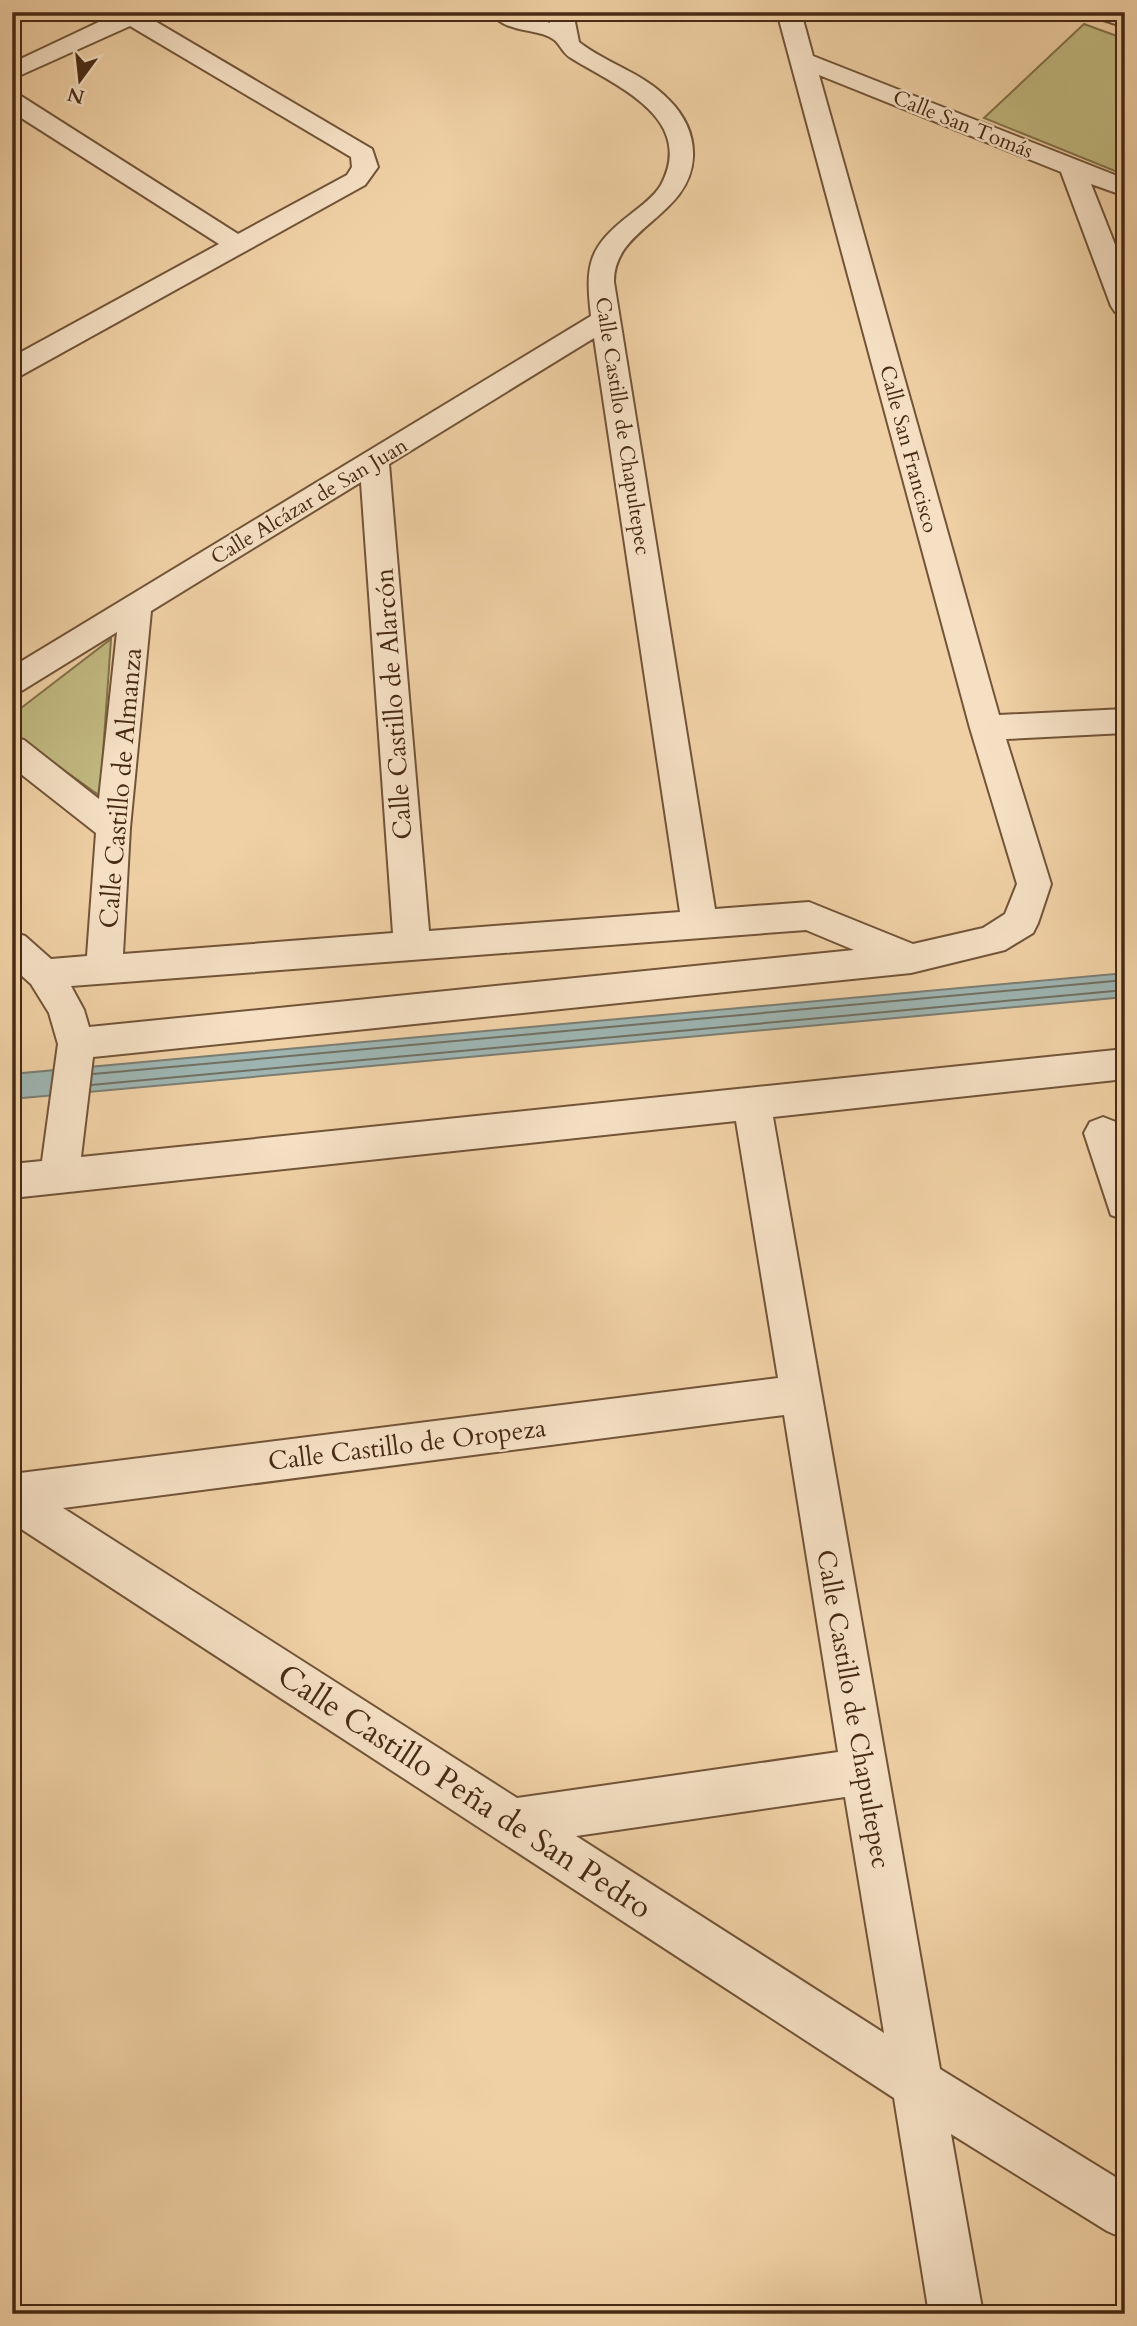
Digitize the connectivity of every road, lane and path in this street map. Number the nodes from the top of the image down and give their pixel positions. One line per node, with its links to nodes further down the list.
1 (502, 12): 6 (street)
2 (789, 12): 7 (street, Calle San Francisco)
3 (1102, 12): 5 (street)
4 (136, 15): 8 (street); 12 (street)
5 (1125, 20)
6 (562, 23): 14 (street, Calle Castillo de Chapultepec)
7 (802, 60): 10 (street, Calle San Tomás); 20 (street, Calle San Francisco)
8 (12, 72)
9 (12, 101): 12 (street)
10 (1072, 167): 11 (street, Calle San Tomás); 13 (street)
11 (1125, 188)
12 (238, 244): 15 (street)
13 (1125, 306)
14 (605, 319): 16 (street, Calle Alcázar de San Juan); 23 (street, Calle Castillo de Chapultepec)
15 (12, 369)
16 (374, 461): 17 (street, Calle Alcázar de San Juan); 25 (street, Calle Castillo de Alarcón)
17 (136, 607): 18 (street, Calle Alcázar de San Juan); 22 (street, Calle Castillo de Almanza)
18 (12, 682)
19 (1125, 721): 20 (street)
20 (986, 728): 26 (street, Calle San Francisco)
21 (12, 749): 22 (street)
22 (113, 828): 27 (street, Calle Castillo de Almanza)
23 (701, 924): 25 (street); 26 (street)
24 (12, 946): 28 (street)
25 (412, 946): 27 (street)
26 (911, 958): 29 (street)
27 (104, 970): 28 (street)
28 (44, 974): 29 (street)
29 (74, 1055): 33 (street)
30 (1125, 1064): 31 (street)
31 (752, 1104): 33 (street); 36 (street, Calle Castillo de Chapultepec)
32 (1103, 1133): 35 (street)
33 (60, 1175): 34 (street)
34 (12, 1181)
35 (1125, 1203)
36 (801, 1394): 37 (street, Calle Castillo de Oropeza); 38 (street, Calle Castillo de Chapultepec)
37 (12, 1497): 39 (street, Calle Castillo Peña de San Pedro)
38 (865, 1771): 39 (street); 40 (street, Calle Castillo de Chapultepec)
39 (512, 1822): 40 (street, Calle Castillo Peña de San Pedro)
40 (918, 2084): 41 (street, Calle Castillo Peña de San Pedro); 42 (street, Calle Castillo de Chapultepec)
41 (1125, 2213)
42 (956, 2314)

